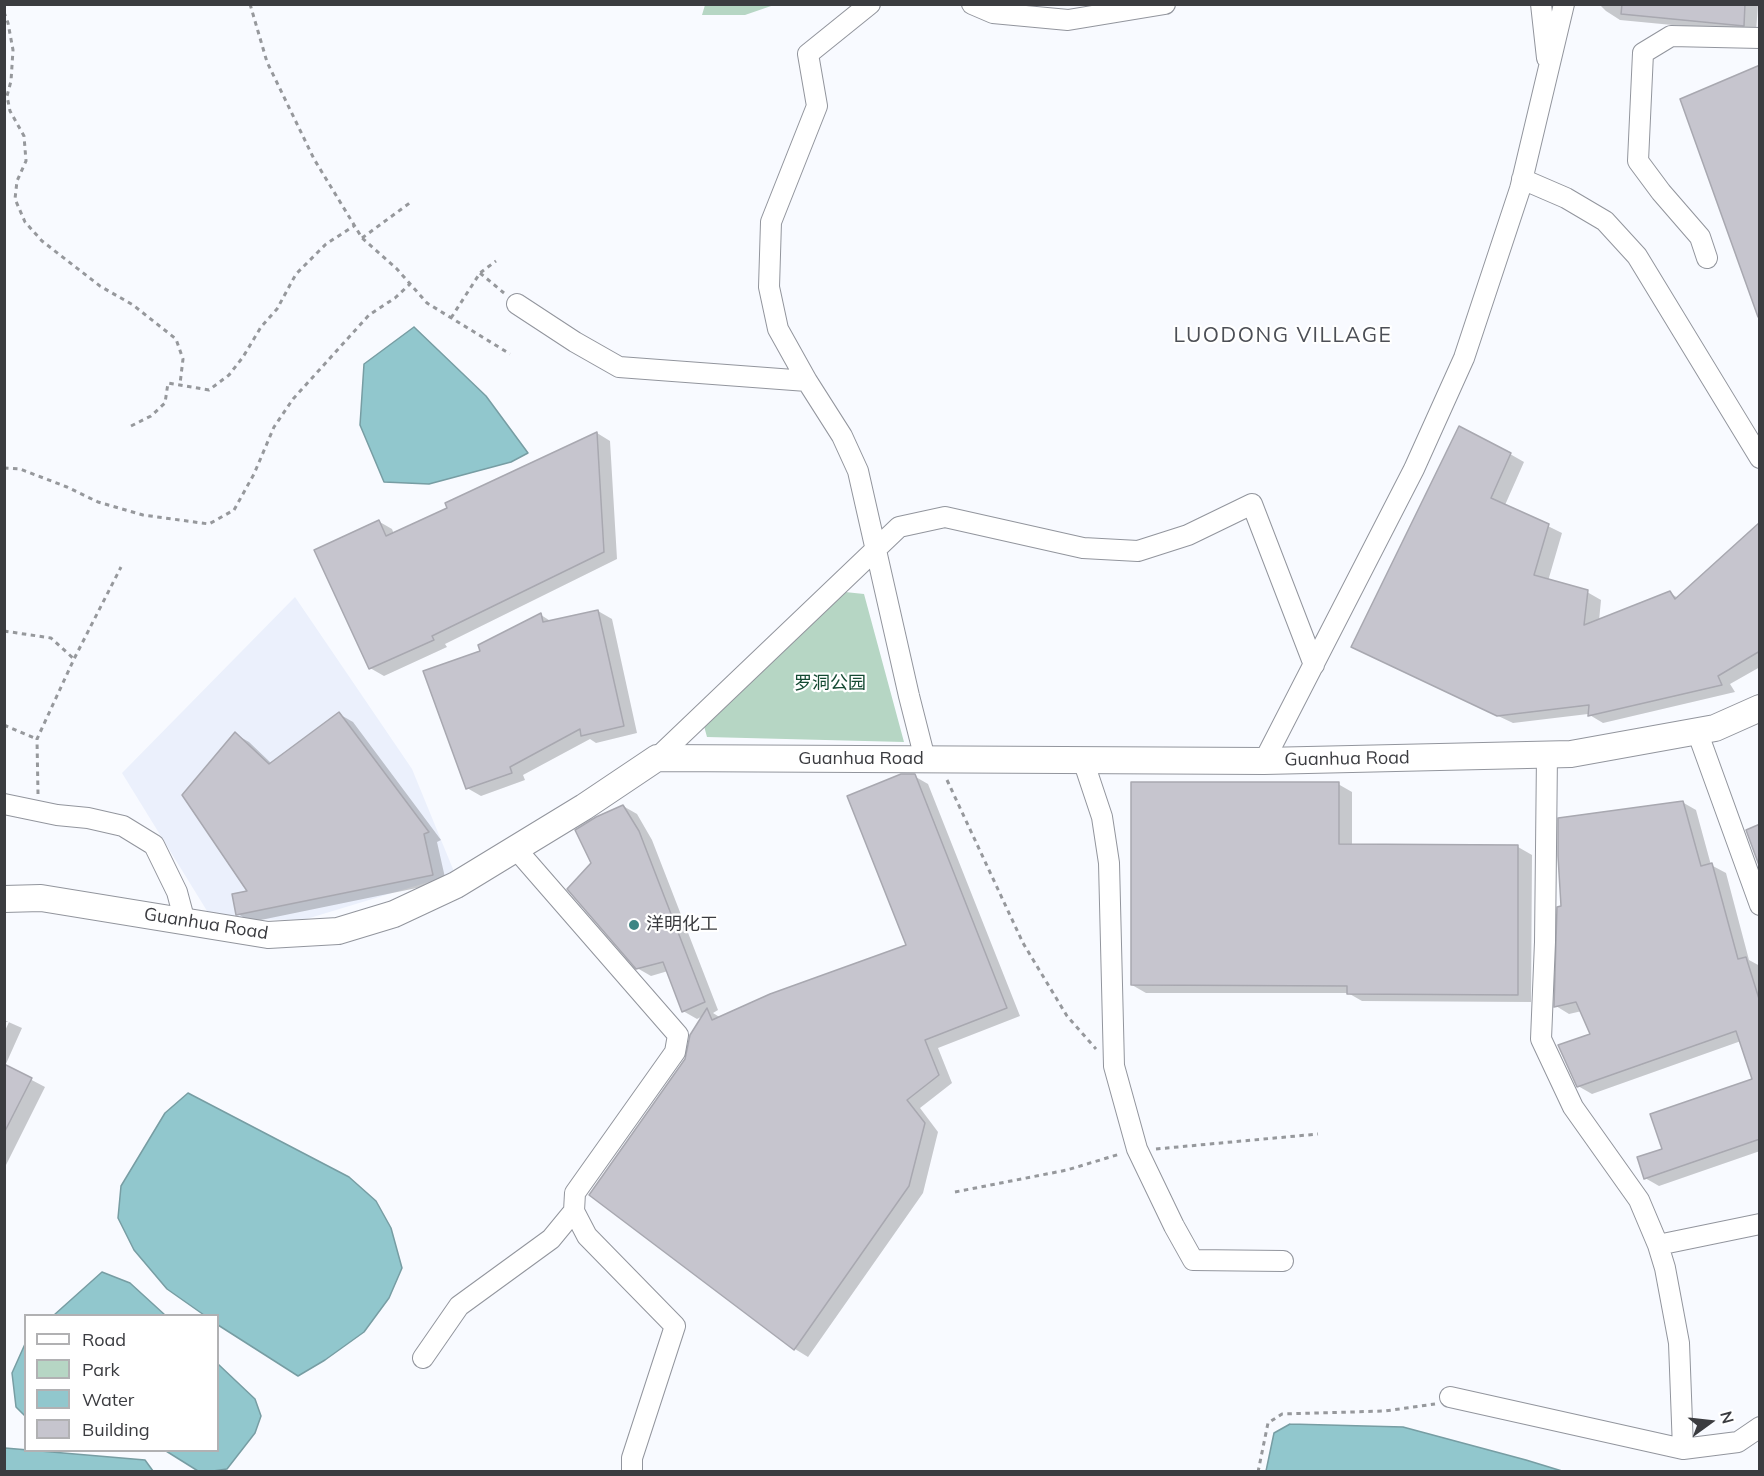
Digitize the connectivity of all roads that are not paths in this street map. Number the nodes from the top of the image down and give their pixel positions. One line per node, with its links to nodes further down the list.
1 (870, 4): 11 (street)
2 (972, 4): 3 (street)
3 (1165, 4)
4 (1541, 4): 7 (street)
5 (1564, 4): 7 (street)
6 (1760, 38): 9 (street)
7 (1548, 72): 8 (street)
8 (1522, 179): 12 (street); 14 (street)
9 (1707, 258)
10 (517, 304): 11 (street)
11 (807, 381): 13 (street)
12 (1760, 458)
13 (876, 549): 14 (street); 18 (street); 19 (street)
14 (1314, 665): 21 (street)
15 (1760, 708): 16 (main road, Guanhua Road)
16 (1697, 731): 17 (main road, Guanhua Road); 25 (street)
17 (1547, 754): 21 (main road, Guanhua Road); 29 (street)
18 (657, 758): 19 (main road, Guanhua Road); 23 (main road, Guanhua Road)
19 (932, 759): 20 (main road, Guanhua Road)
20 (1083, 760): 21 (main road, Guanhua Road); 30 (street)
21 (1264, 761)
22 (4, 804): 26 (street)
23 (516, 849): 26 (main road, Guanhua Road); 27 (street)
24 (4, 898): 26 (main road, Guanhua Road)
25 (1760, 904)
26 (185, 922)
27 (574, 1211): 31 (street); 35 (street)
28 (1760, 1224): 29 (street)
29 (1658, 1245): 34 (street)
30 (1283, 1262)
31 (423, 1358)
32 (1457, 1399): 34 (street)
33 (1760, 1426): 34 (street)
34 (1683, 1449)
35 (632, 1472)

